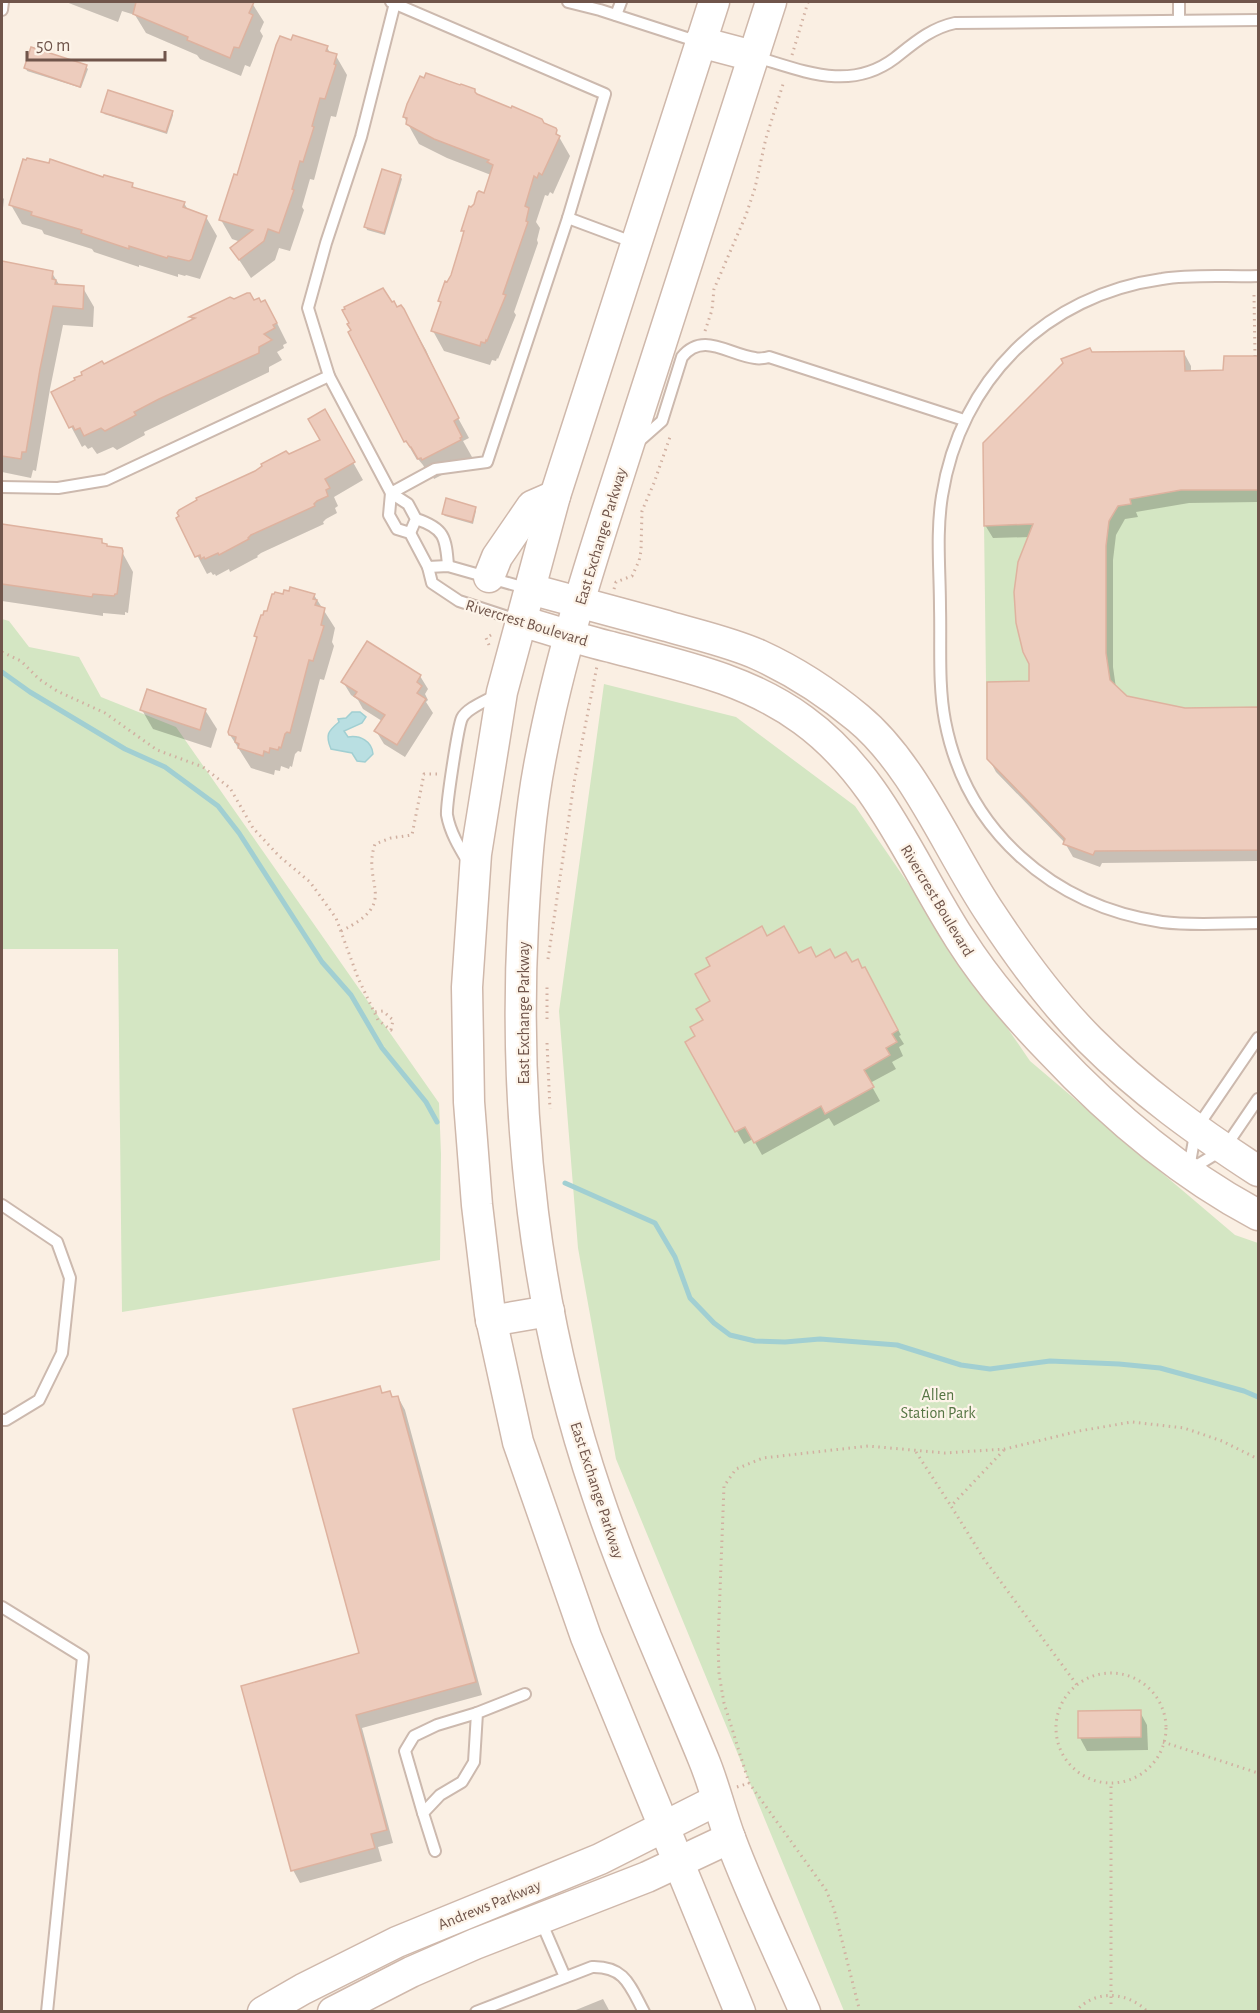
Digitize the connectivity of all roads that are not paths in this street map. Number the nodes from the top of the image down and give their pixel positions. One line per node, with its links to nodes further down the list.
1 (3, 2): 9 (lane)
2 (393, 2): 15 (lane); 18 (lane)
3 (568, 2): 8 (lane)
4 (621, 2): 10 (lane)
5 (714, 2): 13 (main road)
6 (771, 2): 14 (main road, East Exchange Parkway)
7 (1179, 2): 11 (lane)
8 (597, 6): 10 (lane)
9 (2, 10)
10 (616, 15): 13 (lane)
11 (1179, 20): 12 (lane); 14 (lane)
12 (1258, 20)
13 (700, 42): 14 (main road); 16 (main road)
14 (753, 56): 20 (main road, East Exchange Parkway)
15 (568, 218): 16 (lane); 22 (lane)
16 (636, 243): 23 (main road)
17 (1258, 276): 19 (lane)
18 (329, 376): 21 (lane); 22 (lane)
19 (964, 420): 20 (lane); 35 (lane)
20 (626, 454): 30 (main road, East Exchange Parkway)
21 (2, 487)
22 (391, 493): 24 (lane); 25 (lane)
23 (555, 496): 28 (main road); 29 (main road)
24 (416, 519): 25 (lane); 26 (lane)
25 (410, 533): 27 (lane)
26 (448, 566): 27 (lane, Rivercrest Boulevard); 28 (lane, Rivercrest Boulevard)
27 (428, 567): 31 (lane, Rivercrest Boulevard)
28 (489, 577): 29 (lane, Rivercrest Boulevard)
29 (530, 590): 30 (main road, Rivercrest Boulevard); 31 (main road)
30 (579, 602): 32 (main road, East Exchange Parkway); 33 (main road, Rivercrest Boulevard)
31 (520, 621): 32 (main road, Rivercrest Boulevard); 45 (main road)
32 (570, 635): 34 (main road, Rivercrest Boulevard); 44 (main road, East Exchange Parkway)
33 (929, 811): 34 (main road); 38 (main road, Rivercrest Boulevard)
34 (897, 830): 40 (main road, Rivercrest Boulevard)
35 (1258, 923)
36 (1258, 1038): 38 (lane)
37 (1258, 1100): 39 (lane)
38 (1196, 1129): 39 (main road, Rivercrest Boulevard); 40 (lane)
39 (1224, 1149): 40 (lane); 41 (main road, Rivercrest Boulevard)
40 (1188, 1171): 43 (main road, Rivercrest Boulevard)
41 (1258, 1171)
42 (2, 1205): 46 (lane)
43 (1258, 1215)
44 (549, 1311): 45 (main road); 50 (main road, East Exchange Parkway)
45 (491, 1321): 52 (main road)
46 (2, 1420)
47 (2, 1607): 59 (lane)
48 (525, 1694): 49 (lane)
49 (477, 1713): 51 (lane); 51 (lane)
50 (731, 1794): 52 (main road, Andrews Parkway); 53 (main road, East Exchange Parkway)
51 (423, 1813): 54 (lane)
52 (664, 1826): 55 (main road); 58 (main road, Andrews Parkway)
53 (730, 1838): 55 (main road, Andrews Parkway); 65 (main road, East Exchange Parkway)
54 (435, 1851)
55 (678, 1861): 56 (main road, Andrews Parkway); 64 (main road)
56 (540, 1918): 57 (lane); 61 (main road, Andrews Parkway)
57 (565, 1977): 62 (lane); 63 (lane)
58 (308, 2000): 60 (main road, Andrews Parkway)
59 (47, 2012)
60 (263, 2012)
61 (333, 2012)
62 (476, 2012)
63 (644, 2012)
64 (740, 2012)
65 (805, 2012)

